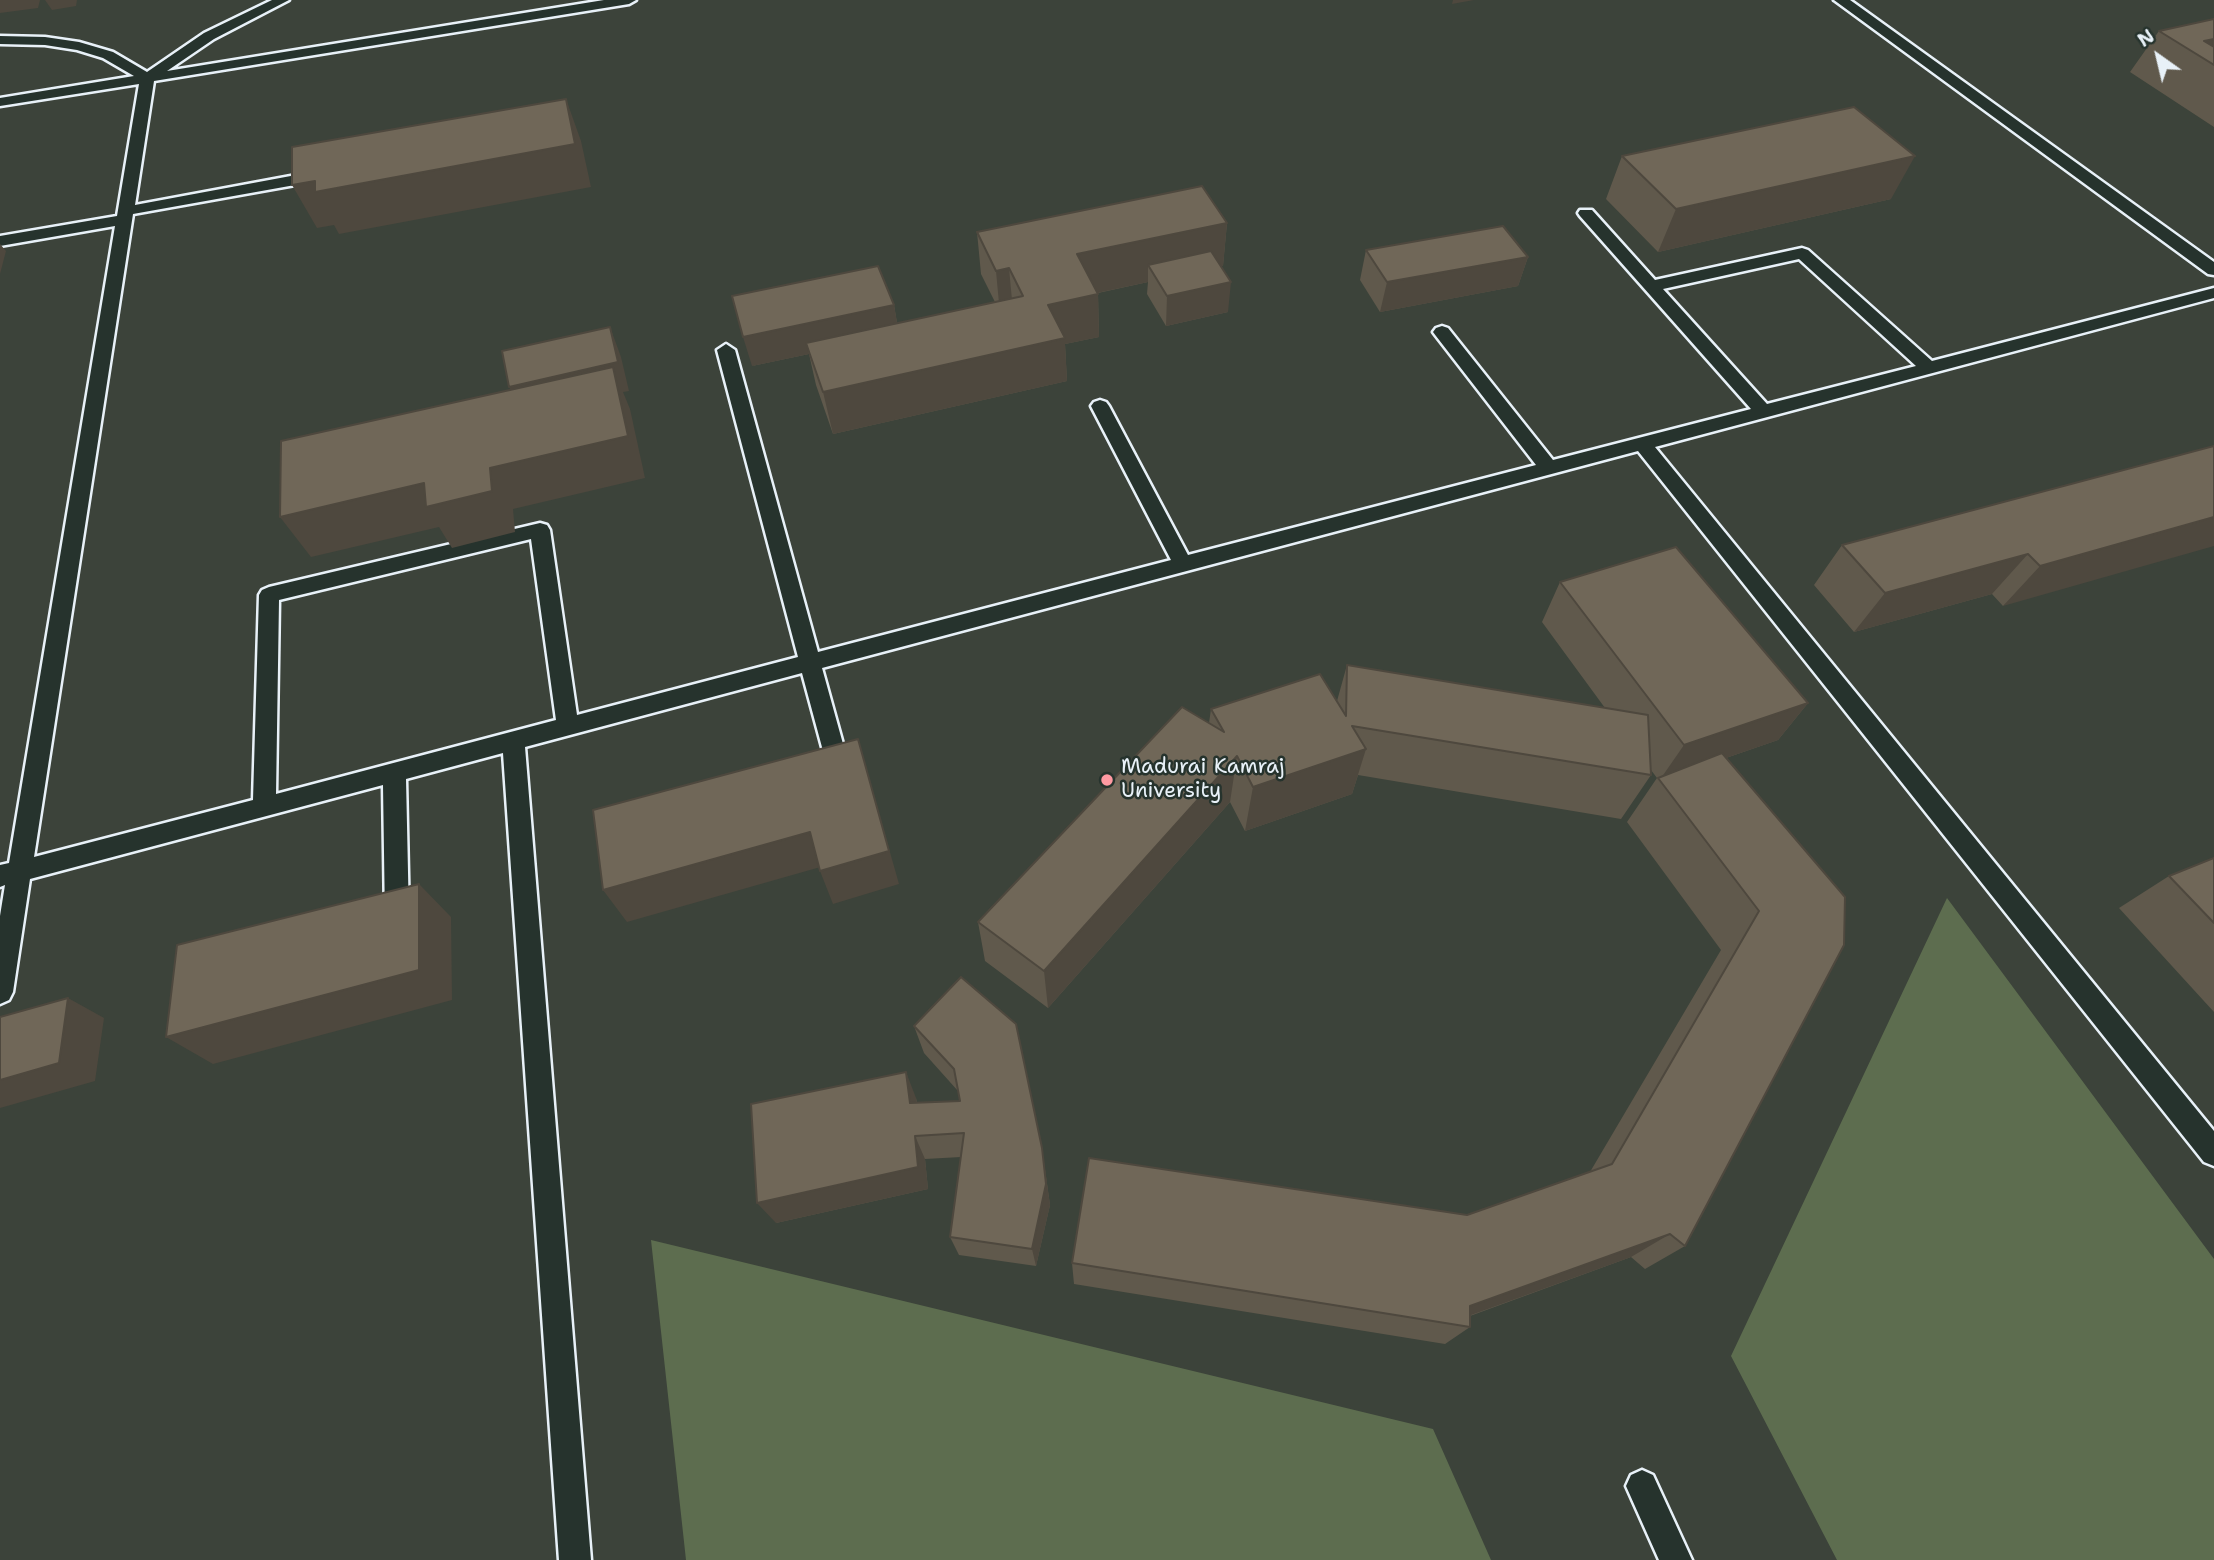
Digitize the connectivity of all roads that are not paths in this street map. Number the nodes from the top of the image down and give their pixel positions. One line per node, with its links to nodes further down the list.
1 (282, 0): 6 (lane)
2 (629, 0): 4 (lane)
3 (1841, 0): 12 (lane)
4 (605, 2): 6 (lane)
5 (0, 40): 6 (lane)
6 (148, 78): 7 (lane); 10 (lane)
7 (0, 102)
8 (343, 171): 10 (lane)
9 (1586, 213): 13 (lane)
10 (125, 215): 11 (lane); 29 (lane)
11 (0, 241)
12 (2214, 270)
13 (1652, 286): 17 (lane); 19 (lane)
14 (2214, 293): 17 (lane)
15 (1442, 332): 21 (lane)
16 (726, 350): 23 (lane)
17 (1929, 368): 19 (lane)
18 (1100, 406): 22 (lane)
19 (1764, 412): 20 (lane)
20 (1642, 443): 21 (lane); 32 (lane)
21 (1549, 468): 22 (lane)
22 (1183, 564): 23 (lane)
23 (810, 663): 24 (lane); 26 (lane)
24 (568, 726): 25 (lane); 28 (lane)
25 (513, 741): 27 (lane); 34 (lane)
26 (837, 762)
27 (394, 772): 28 (lane); 30 (lane)
28 (264, 807): 29 (lane)
29 (9, 874): 31 (lane)
30 (397, 919)
31 (0, 992)
32 (2214, 1152)
33 (1642, 1486): 35 (lane)
34 (575, 1560)
35 (1676, 1560)

